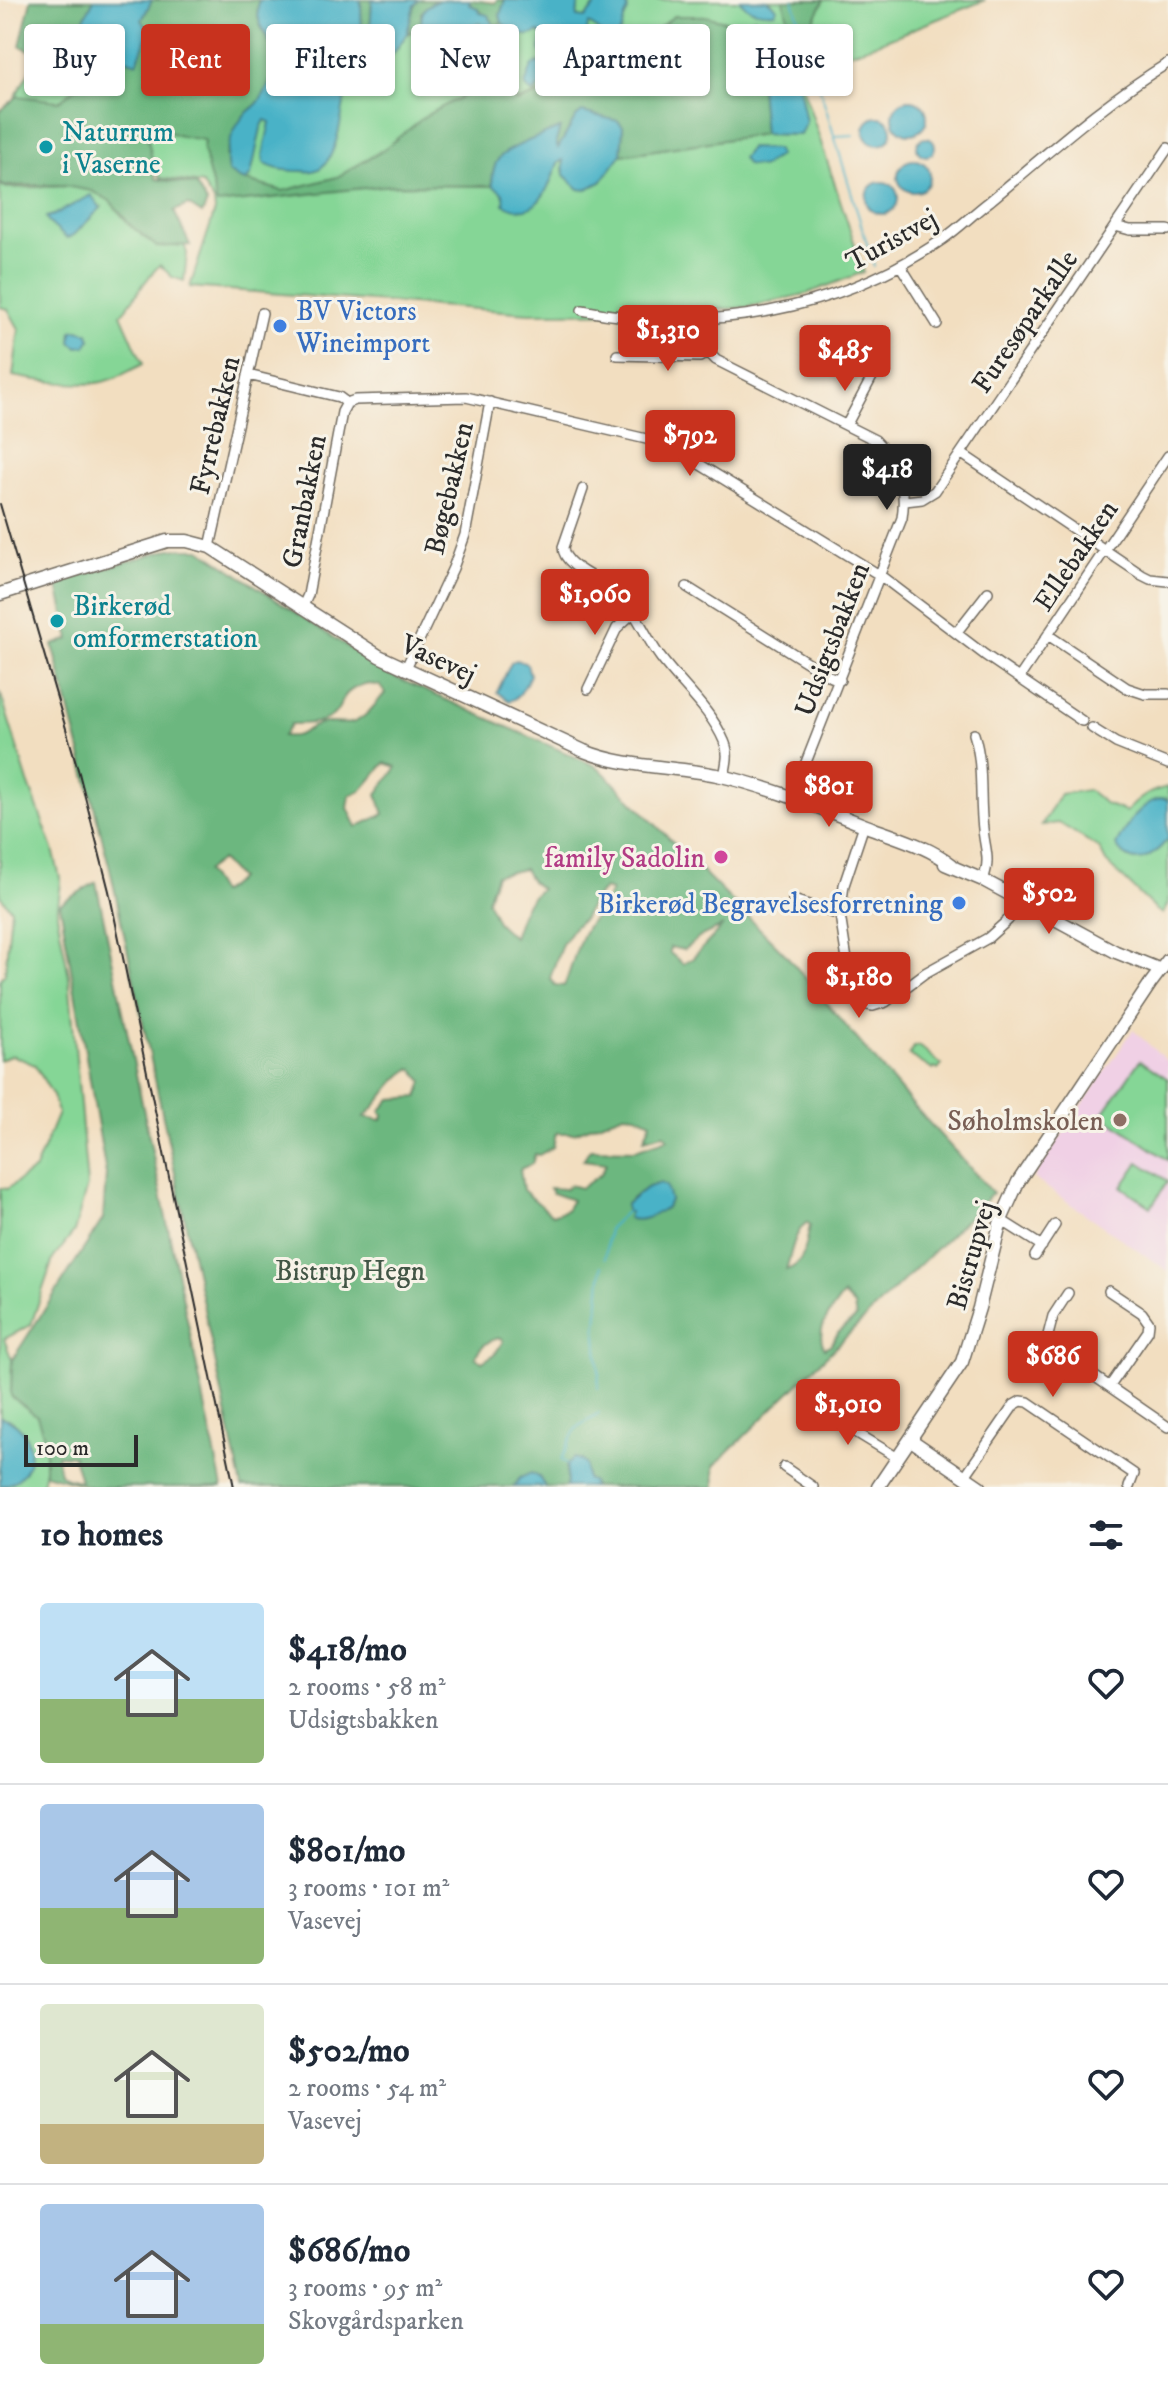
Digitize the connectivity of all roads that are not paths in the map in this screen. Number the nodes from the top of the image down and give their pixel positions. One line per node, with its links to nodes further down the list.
1 (1168, 63): 5 (street, Turistvej)
2 (1168, 148): 3 (street, Furesøparkalle)
3 (1115, 226): 4 (street); 17 (street, Furesøparkalle)
4 (1168, 230)
5 (900, 265): 8 (street, Turistvej); 9 (street)
6 (582, 310): 8 (street, Turistvej)
7 (262, 313): 12 (street, Fyrrebakken)
8 (706, 320): 10 (street)
9 (937, 324)
10 (708, 352): 11 (street); 16 (street)
11 (617, 355)
12 (248, 375): 15 (street); 21 (street, Fyrrebakken)
13 (872, 377): 16 (street)
14 (490, 402): 15 (street); 23 (street); 32 (street, Bøgebakken)
15 (347, 403): 28 (street, Granbakken)
16 (847, 424): 20 (street)
17 (962, 454): 20 (street, Furesøparkalle); 22 (street)
18 (1168, 456): 22 (street, Ellebakken)
19 (583, 489): 29 (street)
20 (905, 501): 23 (street, Udsigtsbakken)
21 (210, 547): 27 (street, Vasevej); 28 (street, Vasevej)
22 (1104, 550): 24 (street); 31 (street, Ellebakken)
23 (881, 576): 30 (street); 34 (street, Udsigtsbakken)
24 (1168, 581)
25 (687, 587): 34 (street)
26 (988, 592): 30 (street)
27 (0, 594)
28 (302, 608): 32 (street, Vasevej)
29 (634, 612): 35 (street); 41 (street)
30 (956, 633): 33 (street)
31 (1048, 635): 33 (street, Ellebakken); 36 (street)
32 (405, 670): 41 (street, Vasevej)
33 (1019, 678): 37 (street)
34 (840, 680): 42 (street, Udsigtsbakken)
35 (588, 689)
36 (1168, 694)
37 (1082, 721)
38 (1092, 728): 40 (street)
39 (974, 734): 44 (street)
40 (1168, 764)
41 (724, 777): 42 (street, Vasevej)
42 (792, 798): 43 (street, Vasevej)
43 (870, 827): 44 (street, Vasevej); 47 (street)
44 (983, 880): 46 (street, Vasevej)
45 (793, 900): 47 (street)
46 (1022, 901): 47 (street); 48 (street, Vasevej)
47 (840, 915)
48 (1166, 968): 49 (street, Bistrupvej)
49 (1001, 1220): 51 (street); 58 (street, Bistrupvej)
50 (1055, 1225): 51 (street)
51 (1042, 1246): 52 (street)
52 (1035, 1256)
53 (1109, 1291): 55 (street)
54 (1068, 1293): 55 (street)
55 (1110, 1386): 57 (street)
56 (816, 1408): 59 (street)
57 (1168, 1427)
58 (911, 1440): 59 (street, Bistrupvej); 61 (street)
59 (898, 1458): 63 (street, Bistrupvej)
60 (784, 1467): 62 (street)
61 (965, 1476): 64 (street); 65 (street)
62 (813, 1487)
63 (878, 1487)
64 (980, 1487)
65 (1129, 1487)

